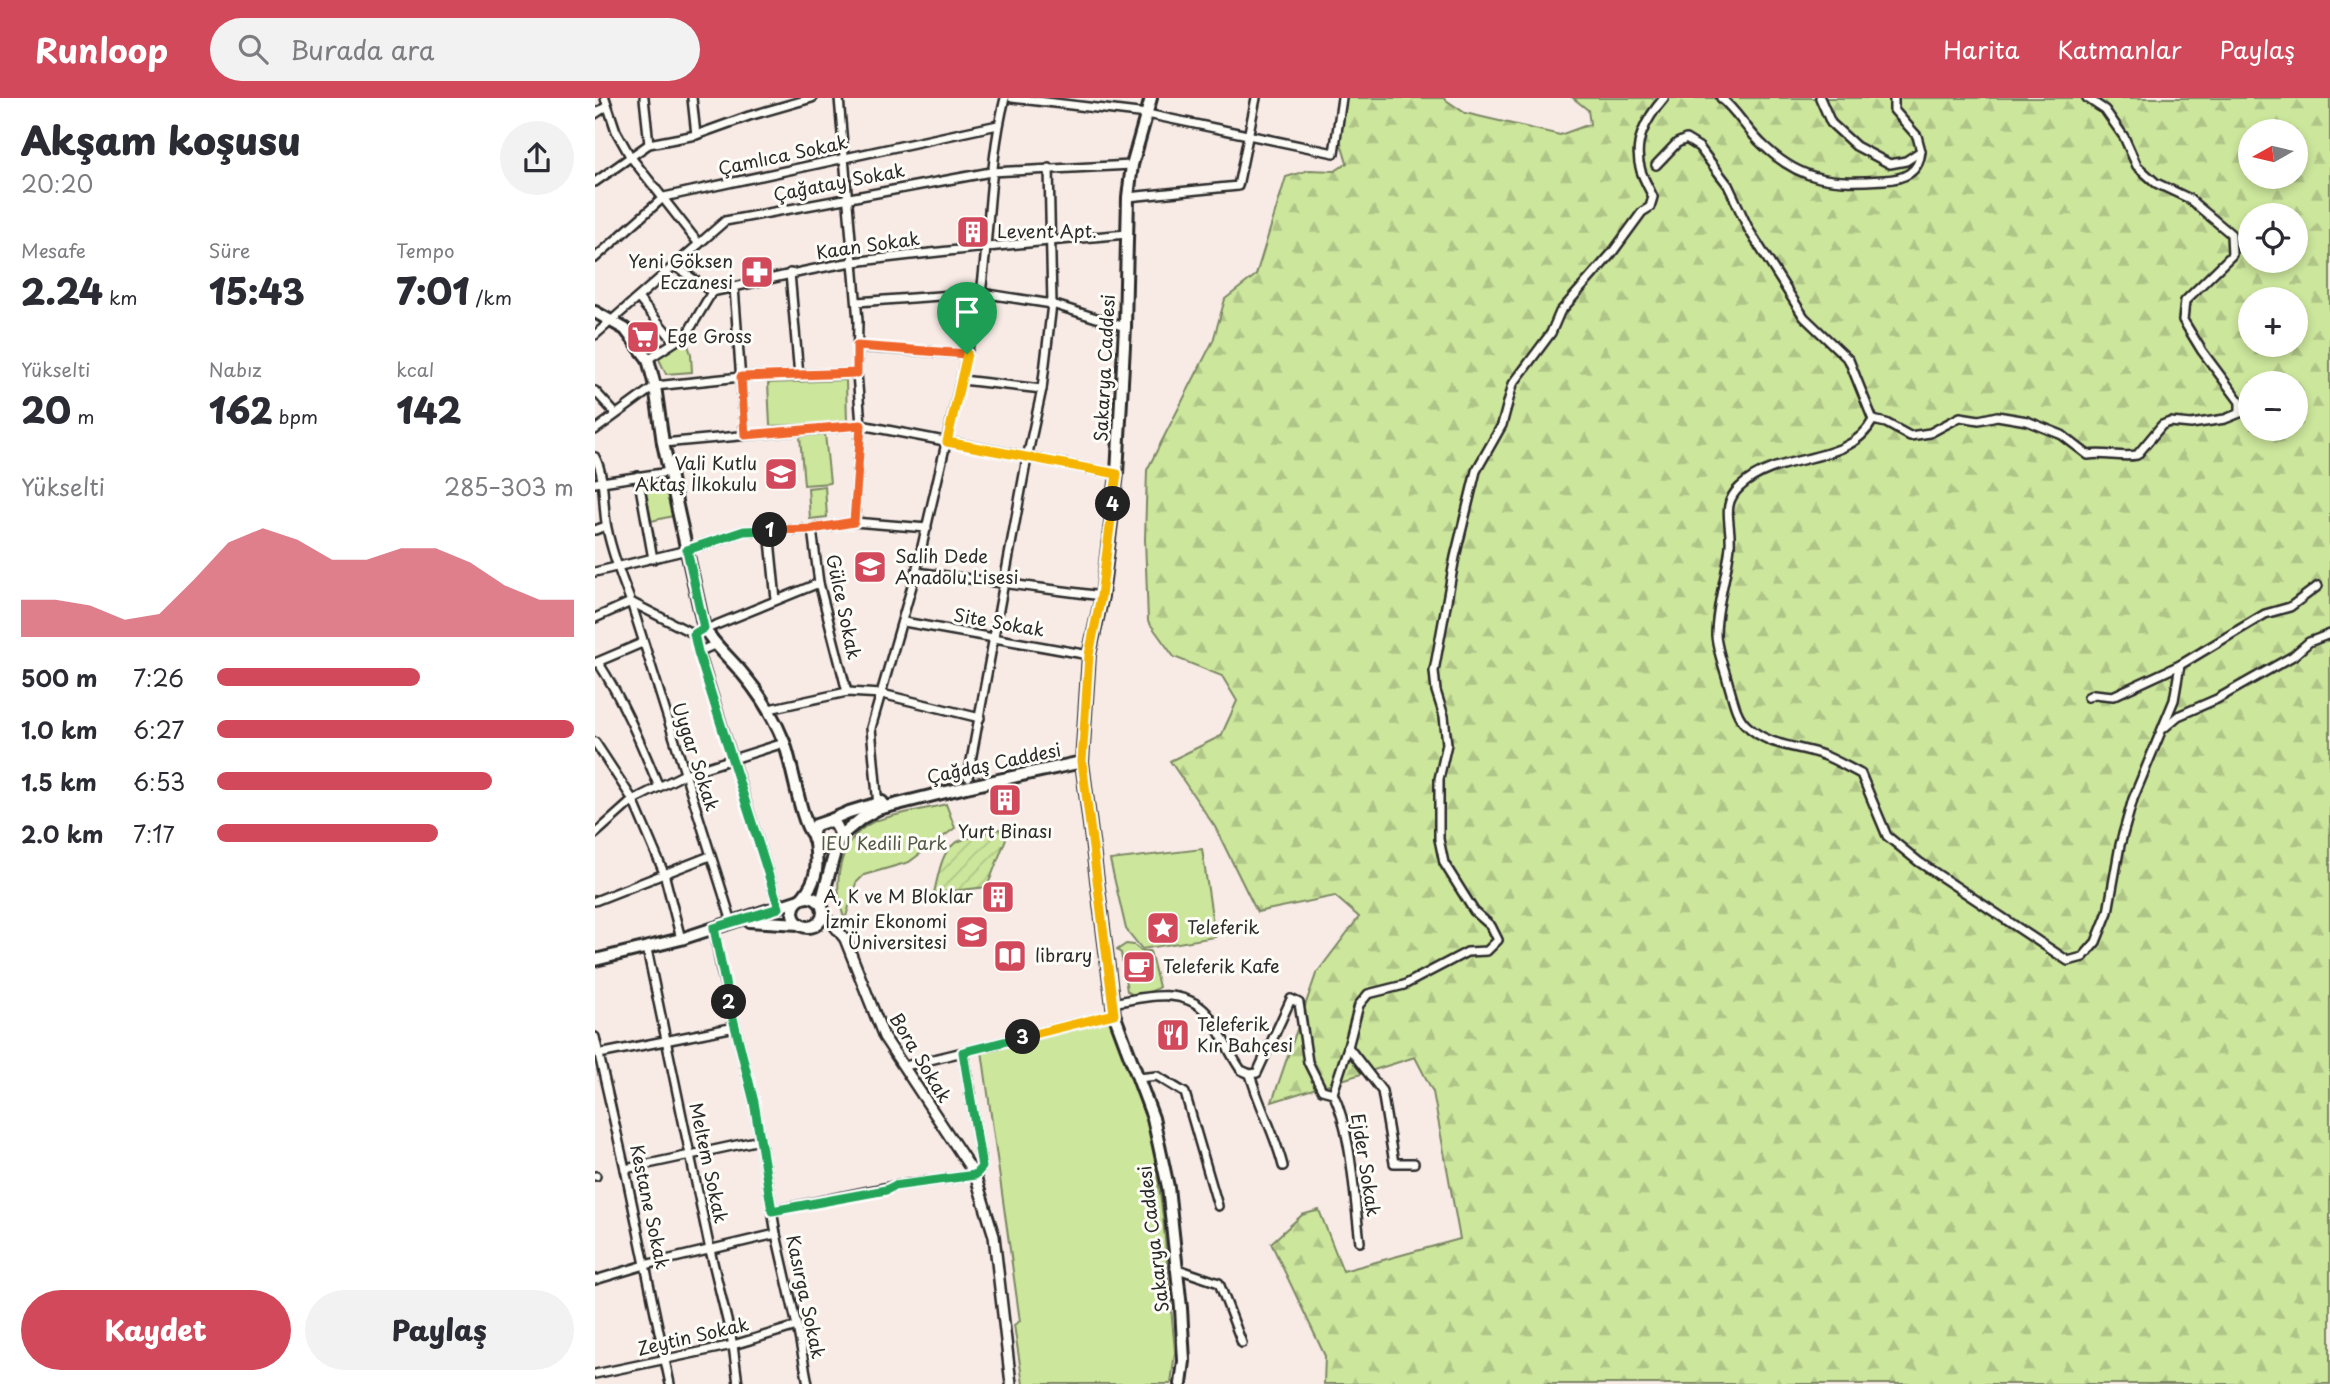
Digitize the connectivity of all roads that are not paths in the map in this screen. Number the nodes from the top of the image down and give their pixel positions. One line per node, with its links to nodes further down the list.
1 (644, 98): 21 (street)
2 (692, 98): 19 (street)
3 (813, 98): 19 (street)
4 (839, 98): 24 (street)
5 (1005, 98): 18 (street)
6 (1012, 98): 17 (street)
7 (1151, 98): 17 (main road, Sakarya Caddesi)
8 (1256, 98): 20 (street)
9 (1342, 98): 20 (street)
10 (1664, 98): 140 (street)
11 (1721, 98): 22 (street)
12 (1820, 98): 22 (street)
13 (1894, 98): 22 (street)
14 (2087, 98): 63 (street)
15 (606, 102): 16 (street); 23 (street)
16 (595, 114)
17 (1147, 114): 20 (street); 25 (main road, Sakarya Caddesi)
18 (998, 125): 24 (street, Çamlıca Sokak); 28 (street)
19 (696, 135): 21 (street)
20 (1249, 135): 32 (street)
21 (649, 144): 23 (street)
22 (1921, 152)
23 (630, 156): 29 (street); 30 (street)
24 (843, 158): 30 (street, Çamlıca Sokak); 31 (street)
25 (1132, 165): 27 (street, Çağatay Sokak); 32 (main road, Sakarya Caddesi)
26 (1656, 165): 63 (street)
27 (1049, 168): 28 (street, Çağatay Sokak); 34 (street)
28 (991, 172): 31 (street, Çağatay Sokak); 36 (street)
29 (595, 182)
30 (664, 197): 35 (street); 37 (street, Çamlıca Sokak)
31 (847, 197): 35 (street, Çağatay Sokak); 38 (street)
32 (1128, 197): 33 (main road, Sakarya Caddesi)
33 (1126, 234): 34 (street, Kaan Sokak); 49 (main road, Sakarya Caddesi)
34 (1051, 241): 36 (street, Kaan Sokak); 46 (street)
35 (699, 244): 39 (street, Çağatay Sokak)
36 (988, 246): 38 (street, Kaan Sokak); 43 (street)
37 (595, 258)
38 (853, 262): 40 (street, Kaan Sokak); 45 (street)
39 (675, 265): 42 (street); 44 (street, Çağatay Sokak)
40 (790, 273): 41 (street, Kaan Sokak); 56 (street)
41 (734, 287): 42 (street, Kaan Sokak); 57 (street)
42 (712, 292): 51 (street)
43 (981, 293): 45 (street); 46 (street); 53 (street)
44 (638, 298): 48 (street, Çağatay Sokak); 51 (street)
45 (857, 302): 52 (street)
46 (1052, 304): 49 (street); 60 (street)
47 (595, 312): 48 (main road)
48 (613, 321): 50 (street, Çağatay Sokak); 54 (main road)
49 (1125, 327): 72 (main road, Sakarya Caddesi)
50 (595, 335)
51 (674, 341): 54 (street)
52 (857, 346): 53 (street); 55 (street)
53 (967, 354): 58 (street)
54 (648, 359): 59 (main road)
55 (857, 373): 56 (street); 64 (street)
56 (799, 376): 57 (street)
57 (741, 377): 59 (street); 66 (street)
58 (962, 380): 60 (street); 67 (street)
59 (655, 386): 62 (street); 68 (main road)
60 (1042, 389): 70 (street)
61 (595, 391): 62 (street)
62 (615, 414): 65 (street)
63 (1873, 420): 108 (street)
64 (861, 425): 66 (street); 67 (street); 75 (street)
65 (595, 430)
66 (745, 435): 68 (street)
67 (947, 442): 70 (street); 77 (street)
68 (663, 443): 71 (main road)
69 (595, 457): 74 (street, Uygar Sokak)
70 (1027, 458): 72 (street); 87 (street)
71 (669, 472): 73 (street); 81 (main road)
72 (1117, 474): 89 (main road, Sakarya Caddesi)
73 (638, 477): 74 (street); 82 (street)
74 (598, 482): 76 (street, Uygar Sokak)
75 (854, 522): 77 (street); 78 (street)
76 (607, 526): 79 (street); 83 (street, Uygar Sokak)
77 (927, 528): 85 (street)
78 (812, 529): 80 (street); 86 (street, Gülce Sokak)
79 (595, 530)
80 (769, 530): 81 (street); 90 (street)
81 (687, 550): 82 (street); 94 (main road)
82 (653, 559): 83 (street)
83 (617, 568): 84 (street); 91 (street, Uygar Sokak)
84 (595, 572)
85 (916, 572): 87 (street); 93 (street)
86 (819, 583): 90 (street); 103 (street, Gülce Sokak)
87 (1003, 583): 89 (street); 96 (street)
88 (2318, 586): 102 (street)
89 (1101, 596): 100 (main road, Sakarya Caddesi)
90 (776, 600): 94 (street)
91 (631, 602): 92 (street); 94 (street); 97 (street, Uygar Sokak)
92 (595, 618)
93 (904, 622): 96 (street, Site Sokak); 104 (street)
94 (699, 631): 98 (main road); 99 (street)
95 (2330, 634): 108 (street)
96 (995, 639): 100 (street, Site Sokak); 107 (street)
97 (642, 643): 101 (street); 113 (street, Uygar Sokak)
98 (714, 645): 99 (street); 106 (main road)
99 (698, 652): 111 (street)
100 (1089, 655): 112 (main road, Sakarya Caddesi)
101 (597, 663): 115 (street)
102 (2180, 665): 105 (street); 108 (street)
103 (847, 692): 104 (street); 106 (street)
104 (882, 694): 107 (street); 117 (street)
105 (2088, 697)
106 (769, 709): 110 (main road)
107 (980, 718): 114 (street)
108 (2161, 731)
109 (595, 742): 116 (street)
110 (784, 743): 111 (street); 118 (main road)
111 (732, 761): 113 (street); 128 (street)
112 (1082, 762): 117 (main road, Çağdaş Caddesi); 136 (main road, Sakarya Caddesi)
113 (685, 775): 115 (street); 123 (street, Uygar Sokak)
114 (968, 777)
115 (659, 788): 116 (street)
116 (633, 800): 120 (street); 124 (street)
117 (878, 806): 119 (main road, Çağdaş Caddesi); 122 (main road, Çağdaş Caddesi)
118 (802, 807): 119 (main road); 121 (main road)
119 (824, 822): 121 (main road); 122 (main road)
120 (595, 834)
121 (814, 839): 122 (main road); 125 (main road)
122 (837, 841): 127 (main road)
123 (710, 856): 124 (street); 130 (street, Uygar Sokak)
124 (664, 873): 126 (street); 133 (street)
125 (800, 899): 127 (main road); 128 (main road); 131 (main road)
126 (595, 901)
127 (821, 903): 129 (main road)
128 (779, 908): 130 (main road)
129 (823, 916): 131 (main road); 143 (street, Bora Sokak)
130 (732, 922): 131 (main road); 132 (main road)
131 (799, 925)
132 (714, 928): 133 (main road); 137 (street, Kasırga Sokak)
133 (681, 939): 134 (main road)
134 (647, 949): 135 (main road); 139 (street, Meltem Sokak)
135 (595, 960)
136 (1114, 1009): 141 (street); 144 (street); 145 (main road, Sakarya Caddesi)
137 (735, 1027): 139 (street); 147 (street, Kasırga Sokak)
138 (595, 1037): 142 (street, Kestane Sokak)
139 (666, 1039): 142 (street); 148 (street, Meltem Sokak)
140 (1348, 1047): 146 (street); 149 (street)
141 (963, 1052): 143 (street); 152 (street)
142 (599, 1054): 151 (street, Kestane Sokak)
143 (905, 1066): 152 (street, Bora Sokak)
144 (1250, 1074): 146 (street, Ejder Sokak); 150 (street)
145 (1138, 1078): 153 (street); 159 (main road, Sakarya Caddesi)
146 (1333, 1093): 156 (street, Ejder Sokak)
147 (760, 1139): 148 (street); 154 (street, Kasırga Sokak)
148 (690, 1153): 151 (street); 157 (street, Meltem Sokak)
149 (1413, 1163)
150 (1283, 1166)
151 (625, 1169): 158 (street, Kestane Sokak)
152 (975, 1175): 154 (street); 170 (street, Bora Sokak)
153 (1218, 1206)
154 (772, 1211): 155 (street, Kasırga Sokak)
155 (776, 1234): 157 (street); 161 (street, Kasırga Sokak)
156 (1360, 1242)
157 (710, 1250): 158 (street); 163 (street, Meltem Sokak)
158 (645, 1265): 160 (street); 164 (street, Kestane Sokak)
159 (1175, 1268): 162 (street); 171 (main road, Sakarya Caddesi)
160 (595, 1280)
161 (797, 1326): 163 (street, Zeytin Sokak); 169 (street, Kasırga Sokak)
162 (1242, 1343)
163 (733, 1345): 164 (street, Zeytin Sokak); 168 (street, Meltem Sokak)
164 (666, 1360): 165 (street, Zeytin Sokak); 167 (street, Kestane Sokak)
165 (595, 1376): 166 (street)
166 (596, 1384)
167 (670, 1384)
168 (738, 1384)
169 (808, 1384)
170 (1011, 1384)
171 (1181, 1384)

